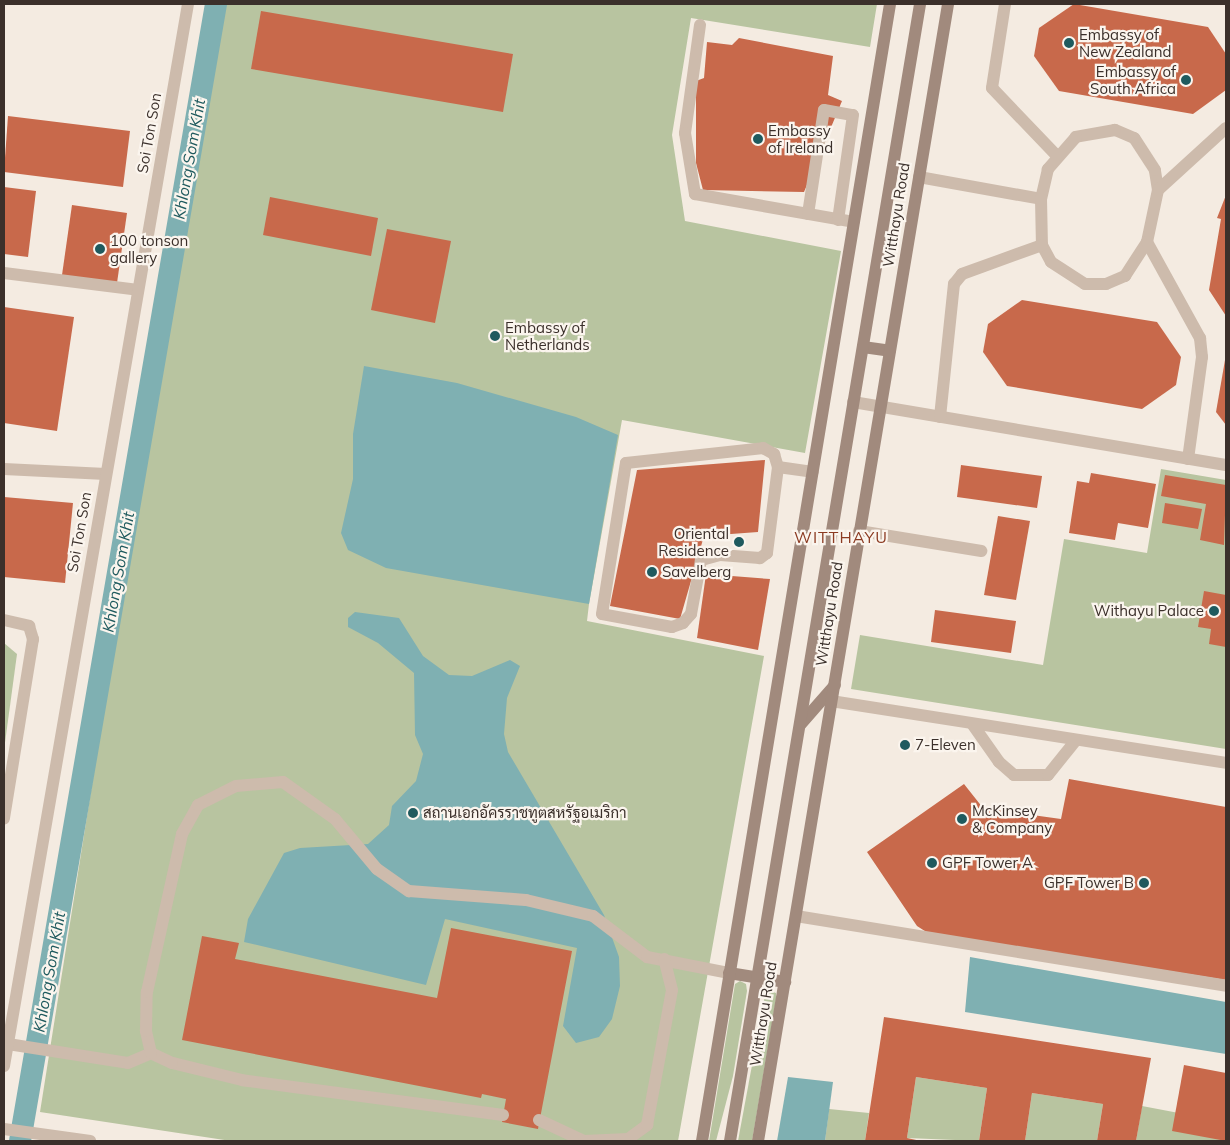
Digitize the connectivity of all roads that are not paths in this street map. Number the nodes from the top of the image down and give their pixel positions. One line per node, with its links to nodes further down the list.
1 (188, 4): 18 (street, Soi Ton Son)
2 (890, 4): 14 (main road)
3 (920, 4): 19 (main road, Witthayu Road)
4 (948, 4): 9 (main road, Witthayu Road)
5 (1005, 4): 8 (street)
6 (700, 25): 12 (street)
7 (1226, 128): 10 (street)
8 (1057, 156): 10 (street); 11 (street)
9 (919, 177): 11 (street); 20 (main road, Witthayu Road)
10 (1158, 190): 15 (street)
11 (1041, 199): 16 (street)
12 (808, 214): 13 (street); 13 (street)
13 (838, 220): 14 (street)
14 (854, 222): 28 (main road)
15 (1147, 242): 16 (street); 24 (street)
16 (1042, 245): 23 (street)
17 (4, 273): 18 (street)
18 (138, 290): 29 (street, Soi Ton Son)
19 (863, 347): 20 (main road); 21 (main road, Witthayu Road)
20 (890, 351): 22 (main road, Witthayu Road)
21 (853, 402): 22 (street); 35 (main road, Witthayu Road)
22 (881, 407): 23 (street); 30 (main road, Witthayu Road)
23 (940, 417): 24 (street)
24 (1188, 458): 25 (street)
25 (1226, 465)
26 (778, 467): 26 (street); 28 (street)
27 (4, 469): 29 (street)
28 (813, 472): 42 (main road)
29 (106, 474): 46 (street, Soi Ton Son)
30 (860, 531): 31 (street); 33 (main road, Witthayu Road)
31 (981, 551)
32 (4, 620): 39 (street)
33 (834, 686): 34 (main road, Witthayu Road); 35 (main road)
34 (831, 701): 36 (street); 40 (main road, Witthayu Road)
35 (800, 725): 43 (main road, Witthayu Road)
36 (973, 725): 37 (street); 37 (street)
37 (1076, 740): 38 (street)
38 (1226, 764)
39 (4, 819)
40 (796, 916): 44 (main road, Witthayu Road); 45 (street)
41 (664, 959): 42 (street); 47 (street); 50 (street)
42 (729, 973): 43 (main road); 53 (main road)
43 (758, 978): 44 (main road); 54 (main road, Witthayu Road)
44 (785, 982): 55 (main road, Witthayu Road)
45 (1226, 986)
46 (8, 1044): 47 (street); 48 (street, Soi Ton Son)
47 (151, 1053): 49 (street)
48 (4, 1066)
49 (503, 1115)
50 (539, 1120)
51 (8, 1130): 52 (street)
52 (87, 1141)
53 (702, 1141)
54 (730, 1141)
55 (758, 1141)

